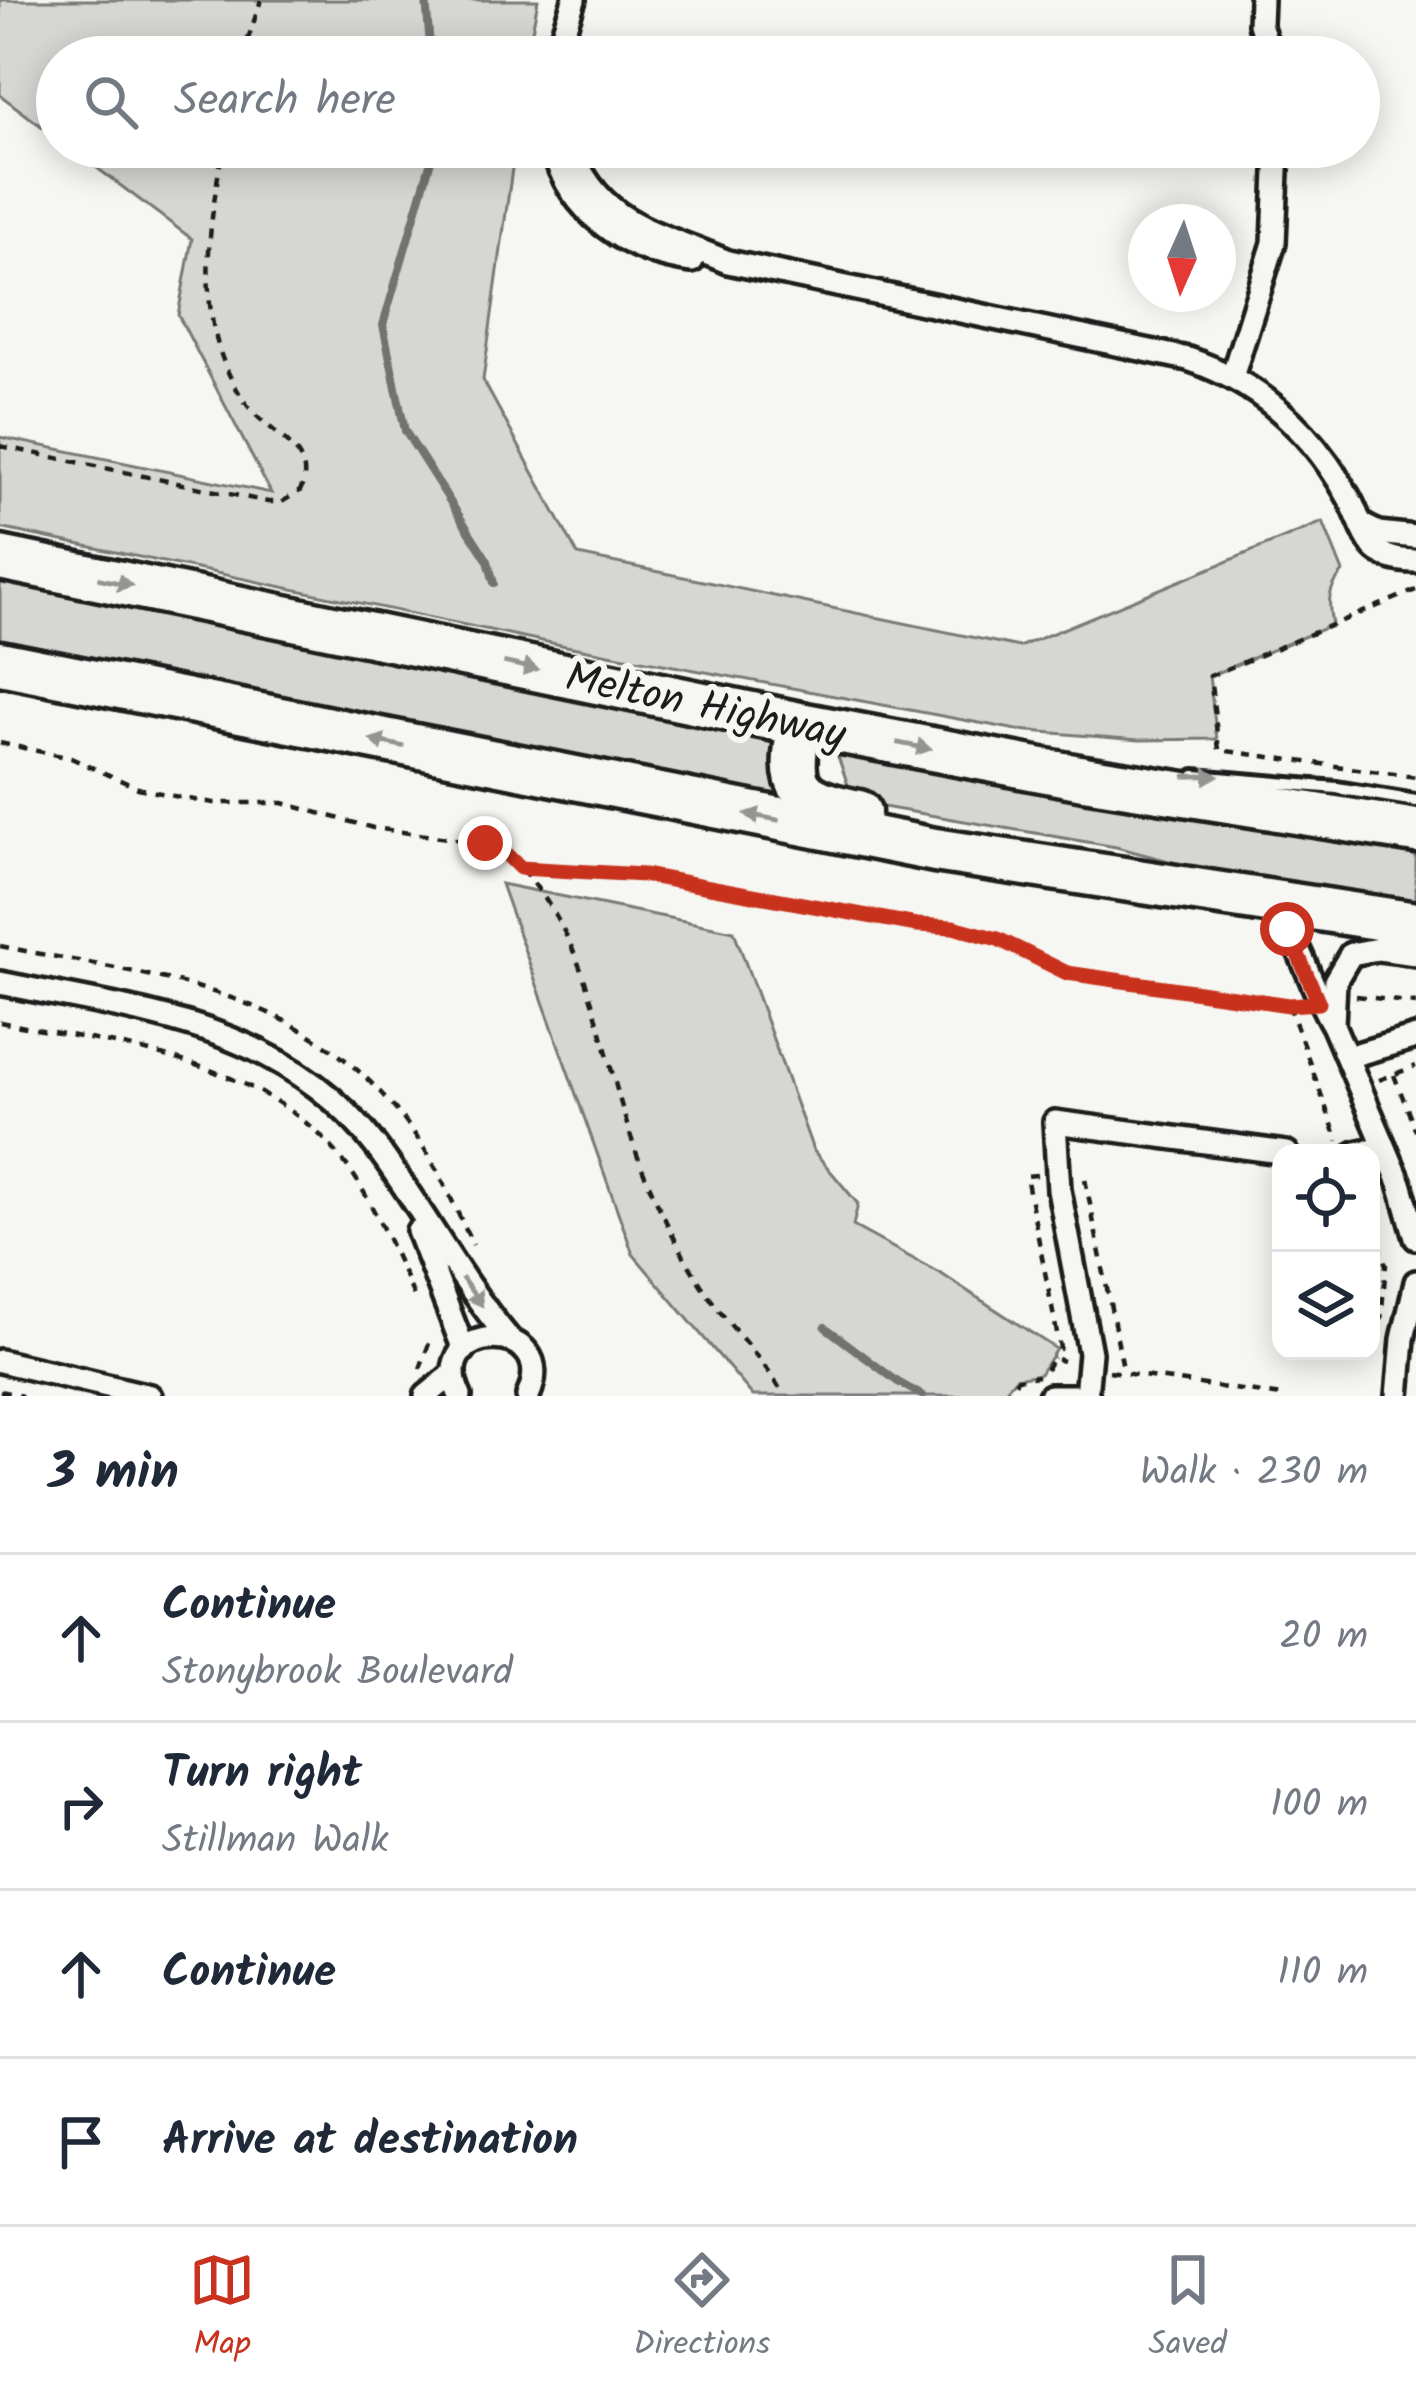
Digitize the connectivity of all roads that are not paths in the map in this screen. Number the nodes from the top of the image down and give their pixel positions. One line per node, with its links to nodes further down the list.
1 (1261, 0): 5 (street)
2 (573, 5): 3 (street); 4 (street)
3 (562, 36)
4 (571, 36)
5 (1262, 36)
6 (560, 168): 9 (street)
7 (580, 168): 9 (street)
8 (1278, 168): 10 (street)
9 (728, 262): 10 (street)
10 (1232, 377): 11 (street)
11 (1364, 526): 12 (street); 14 (street)
12 (1416, 537)
13 (0, 558): 16 (highway, Melton Highway, one-way to 16)
14 (1416, 562)
15 (0, 663): 20 (highway, one-way to 15)
16 (800, 724): 17 (highway, Melton Highway, one-way to 17); 20 (highway)
17 (1084, 778): 18 (lane, one-way to 18); 19 (highway, Melton Highway)
18 (1416, 801)
19 (1416, 831)
20 (1248, 899): 21 (highway); 24 (street)
21 (1416, 924)
22 (1416, 954): 24 (street)
23 (0, 983): 30 (street)
24 (1326, 998): 26 (street)
25 (1416, 1037): 26 (street)
26 (1347, 1057): 27 (street)
27 (1384, 1147): 28 (street); 31 (street)
28 (1380, 1148)
29 (1272, 1151): 41 (street)
30 (392, 1170): 33 (street, one-way to 33); 34 (street)
31 (1416, 1238)
32 (1416, 1282): 42 (street)
33 (510, 1340): 34 (street); 38 (street)
34 (464, 1350): 36 (street)
35 (0, 1361): 39 (street)
36 (457, 1385): 37 (street)
37 (422, 1387)
38 (532, 1391)
39 (150, 1396)
40 (1050, 1396): 41 (street)
41 (1087, 1396)
42 (1398, 1396)

